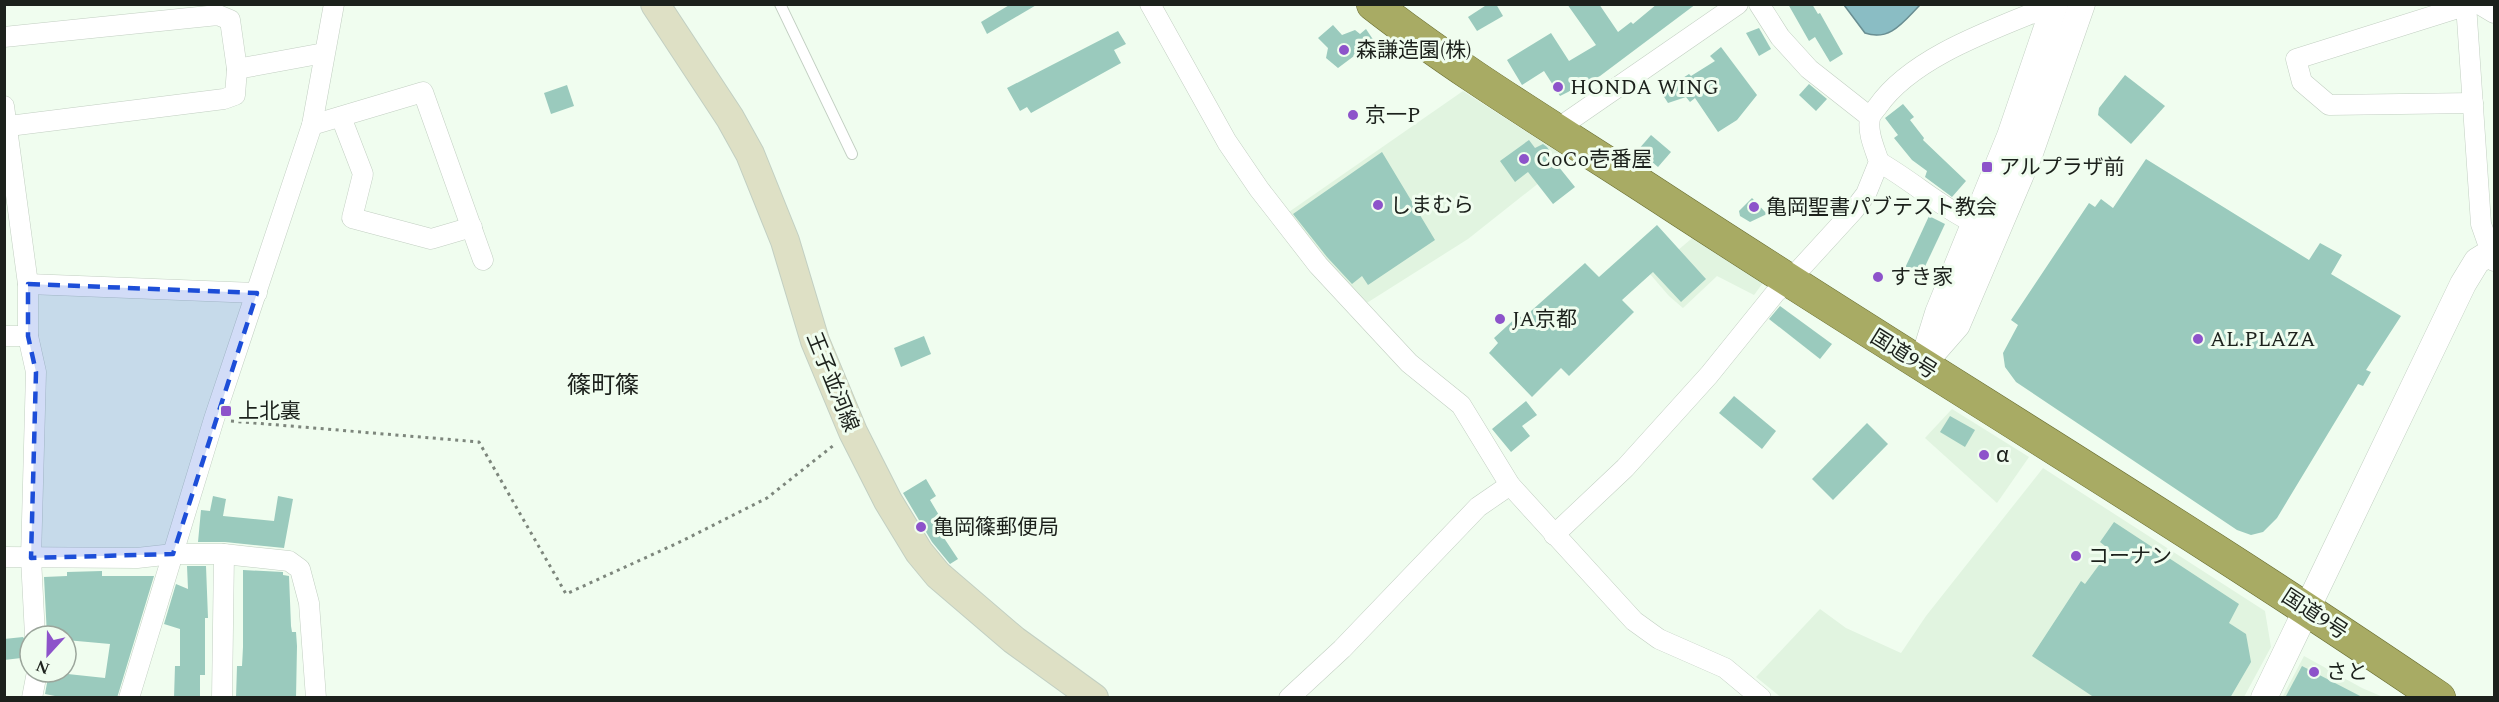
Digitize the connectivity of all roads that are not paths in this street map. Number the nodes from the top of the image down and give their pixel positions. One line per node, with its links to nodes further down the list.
1 (334, 4): 13 (street)
2 (655, 4): 46 (main road, 王子並河線)
3 (780, 4): 22 (lane)
4 (1150, 4): 35 (street)
5 (1373, 4): 21 (highway, 国道9号)
6 (1738, 4): 21 (street)
7 (1759, 4): 18 (street)
8 (2055, 4): 18 (street); 25 (street)
9 (2082, 4): 34 (street)
10 (2466, 5): 11 (street); 15 (street); 15 (street)
11 (2484, 7)
12 (4, 37): 14 (street)
13 (324, 53): 14 (street); 19 (street)
14 (237, 69): 20 (street)
15 (2473, 103): 27 (street)
16 (4, 106): 20 (street)
17 (341, 117): 19 (street); 26 (street); 26 (street)
18 (1870, 117): 23 (street)
19 (312, 125): 31 (street)
20 (9, 126): 24 (street)
21 (1557, 129): 29 (highway, 国道9号)
22 (852, 154)
23 (1880, 162): 25 (street); 29 (street)
24 (12, 215): 30 (street)
25 (1976, 225): 34 (street)
26 (472, 227): 28 (street)
27 (2492, 257): 41 (street)
28 (483, 260)
29 (1789, 282): 34 (highway, 国道9号); 36 (street)
30 (28, 284): 31 (street); 33 (street)
31 (256, 293): 37 (street)
32 (4, 336): 33 (street)
33 (28, 336): 40 (street)
34 (1922, 365): 41 (highway, 国道9号)
35 (1510, 485): 36 (street); 47 (street)
36 (1554, 535): 48 (street)
37 (173, 554): 38 (street); 40 (street); 43 (street)
38 (224, 554): 44 (street); 45 (street)
39 (4, 558): 40 (street)
40 (31, 558): 42 (street)
41 (2306, 607): 49 (street); 50 (highway, 国道9号)
42 (34, 624)
43 (129, 698)
44 (222, 698)
45 (316, 698)
46 (1094, 698)
47 (1289, 698)
48 (1761, 698)
49 (2264, 698)
50 (2439, 698)

